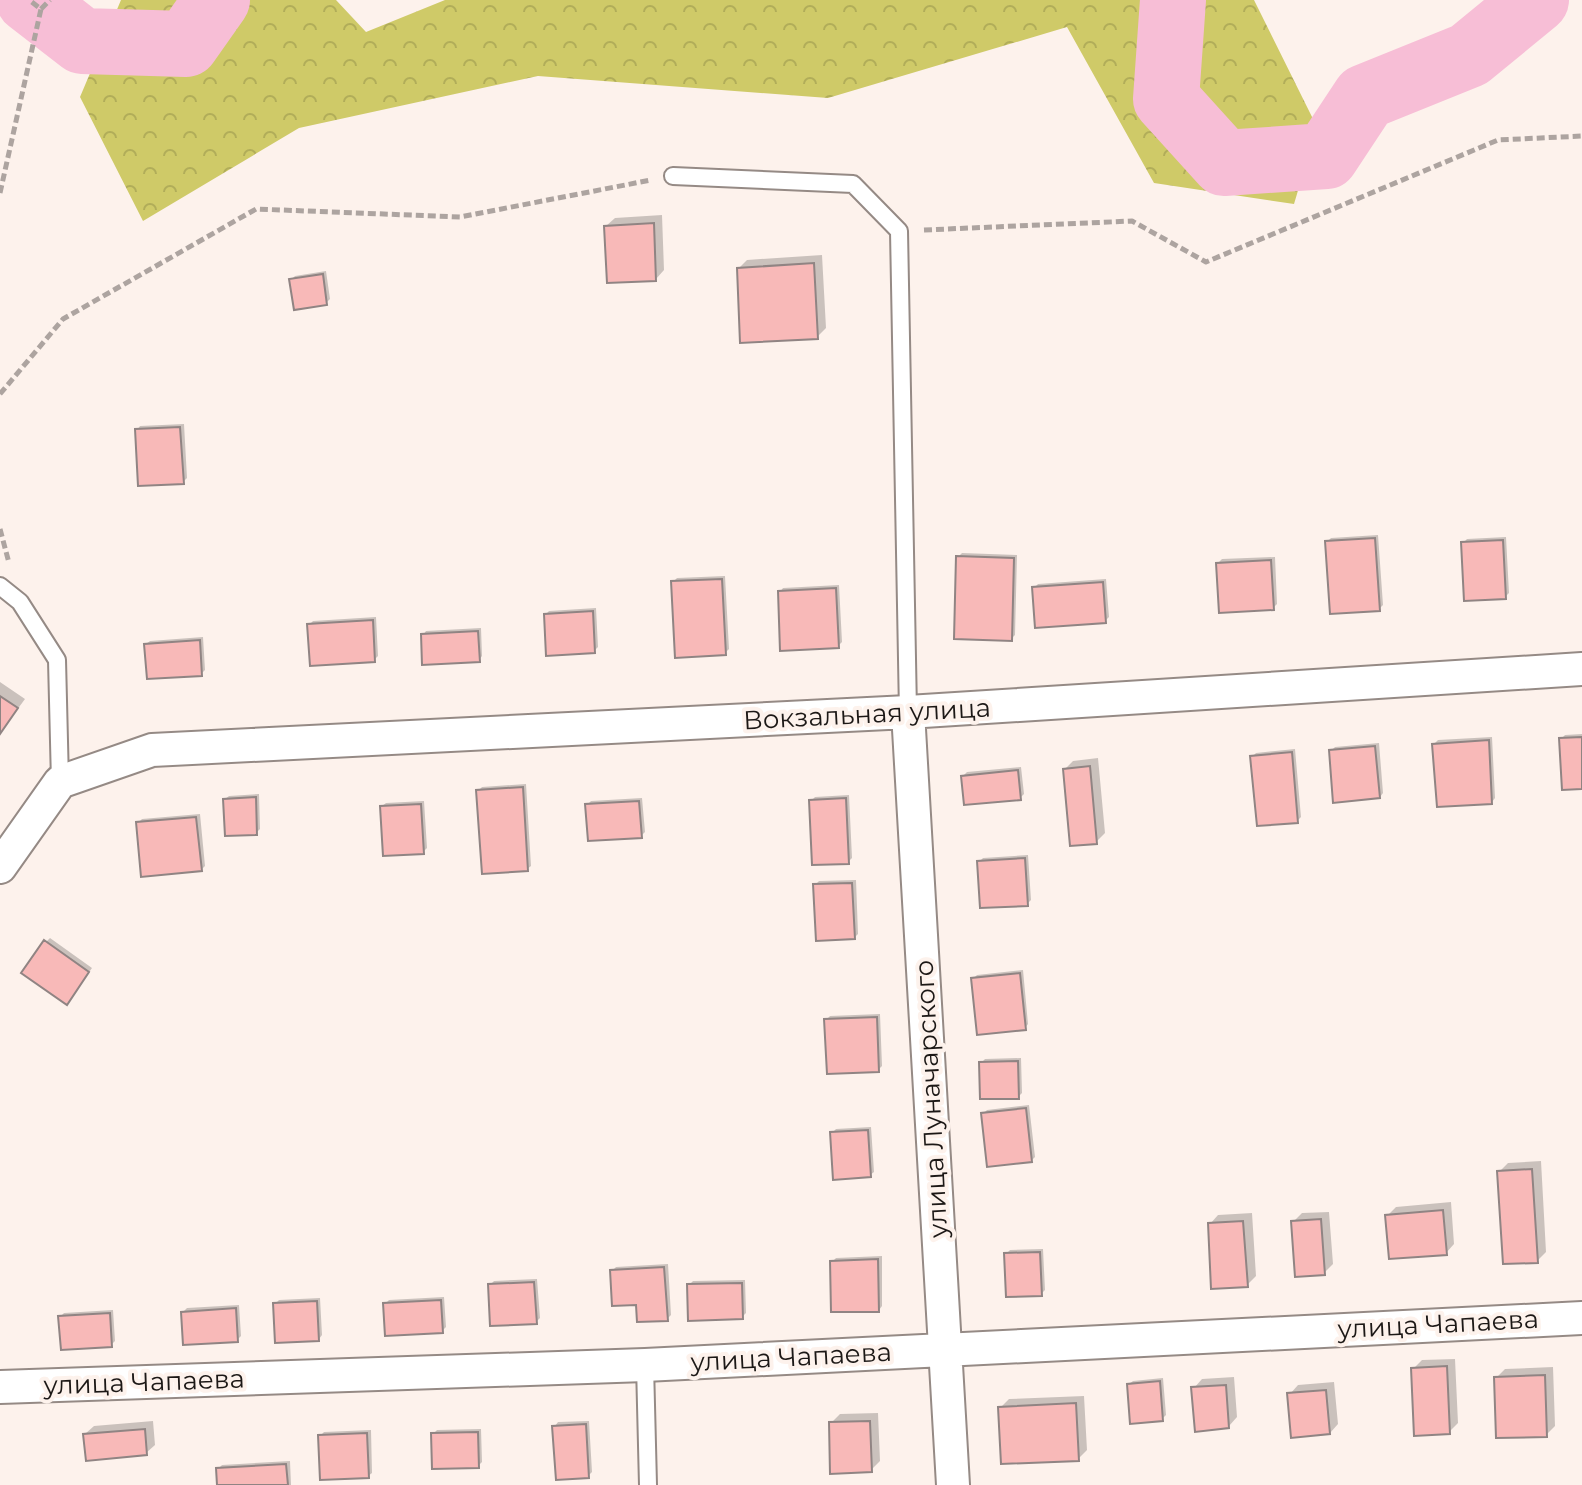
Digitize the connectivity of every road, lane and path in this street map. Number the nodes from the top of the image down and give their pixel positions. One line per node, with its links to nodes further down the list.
1 (29, 0): 3 (path)
2 (50, 0): 3 (path)
3 (41, 9): 6 (path)
4 (1582, 136): 7 (path)
5 (673, 176): 7 (lane); 8 (path)
6 (0, 193)
7 (899, 231): 11 (lane)
8 (0, 394)
9 (0, 586): 12 (lane)
10 (1582, 669): 11 (street, Вокзальная улица)
11 (908, 712): 12 (street, Вокзальная улица); 15 (street, улица Луначарского)
12 (60, 782): 13 (street)
13 (0, 867)
14 (1582, 1318): 15 (street, улица Чапаева)
15 (946, 1349): 16 (street, улица Чапаева); 19 (street, улица Луначарского)
16 (645, 1365): 17 (street, улица Чапаева); 18 (lane)
17 (0, 1387)
18 (648, 1485)
19 (953, 1485)

